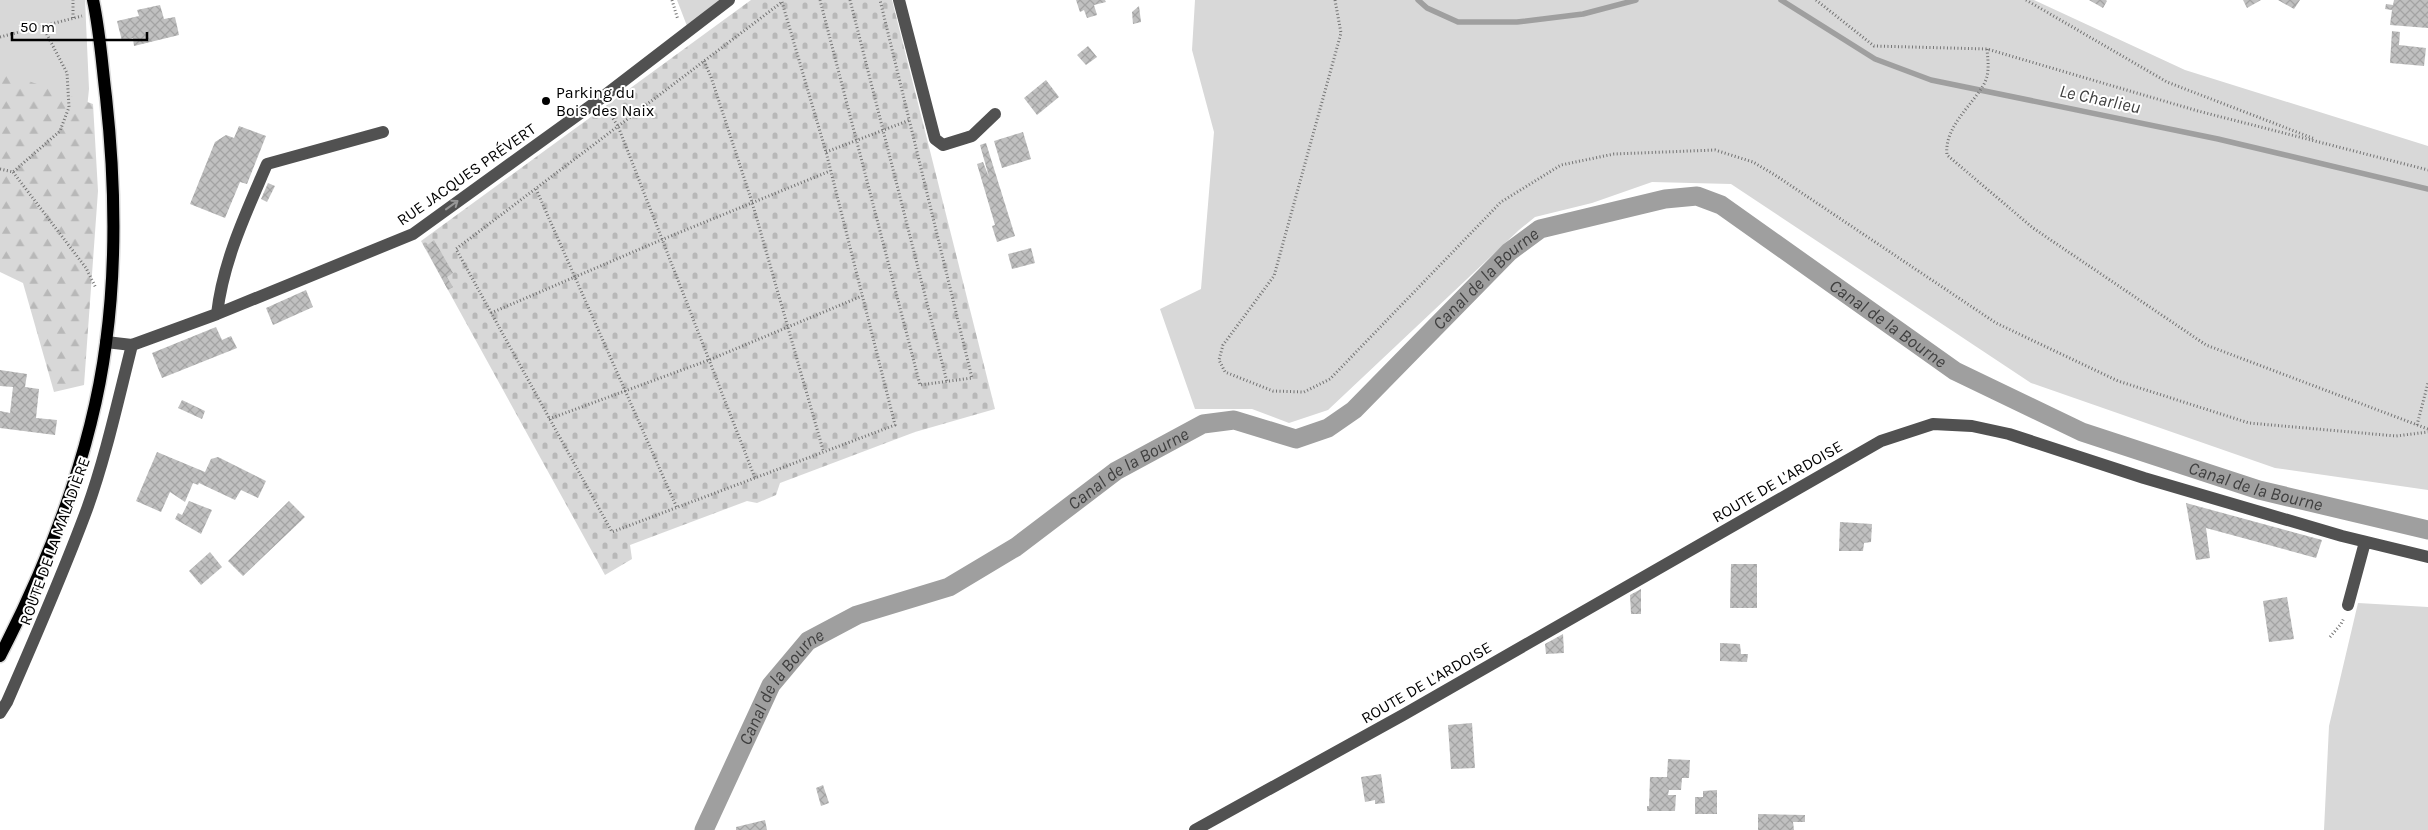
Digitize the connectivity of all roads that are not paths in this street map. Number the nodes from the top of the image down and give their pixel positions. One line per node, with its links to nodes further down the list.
1 (93, 0): 7 (main road)
2 (730, 0): 6 (street, RUE JACQUES PRÉVERT, one-way to 2)
3 (899, 0): 4 (street)
4 (995, 114)
5 (383, 132): 6 (street)
6 (217, 314): 8 (street, RUE JACQUES PRÉVERT)
7 (106, 342): 8 (street, RUE JACQUES PRÉVERT); 12 (main road)
8 (132, 345): 13 (street, ROUTE DE LA MALADIÈRE)
9 (2365, 542): 10 (street, ROUTE DE L'ARDOISE); 11 (street); 14 (street, ROUTE DE L'ARDOISE)
10 (2428, 557)
11 (2348, 605)
12 (0, 656)
13 (0, 713)
14 (1195, 830)

